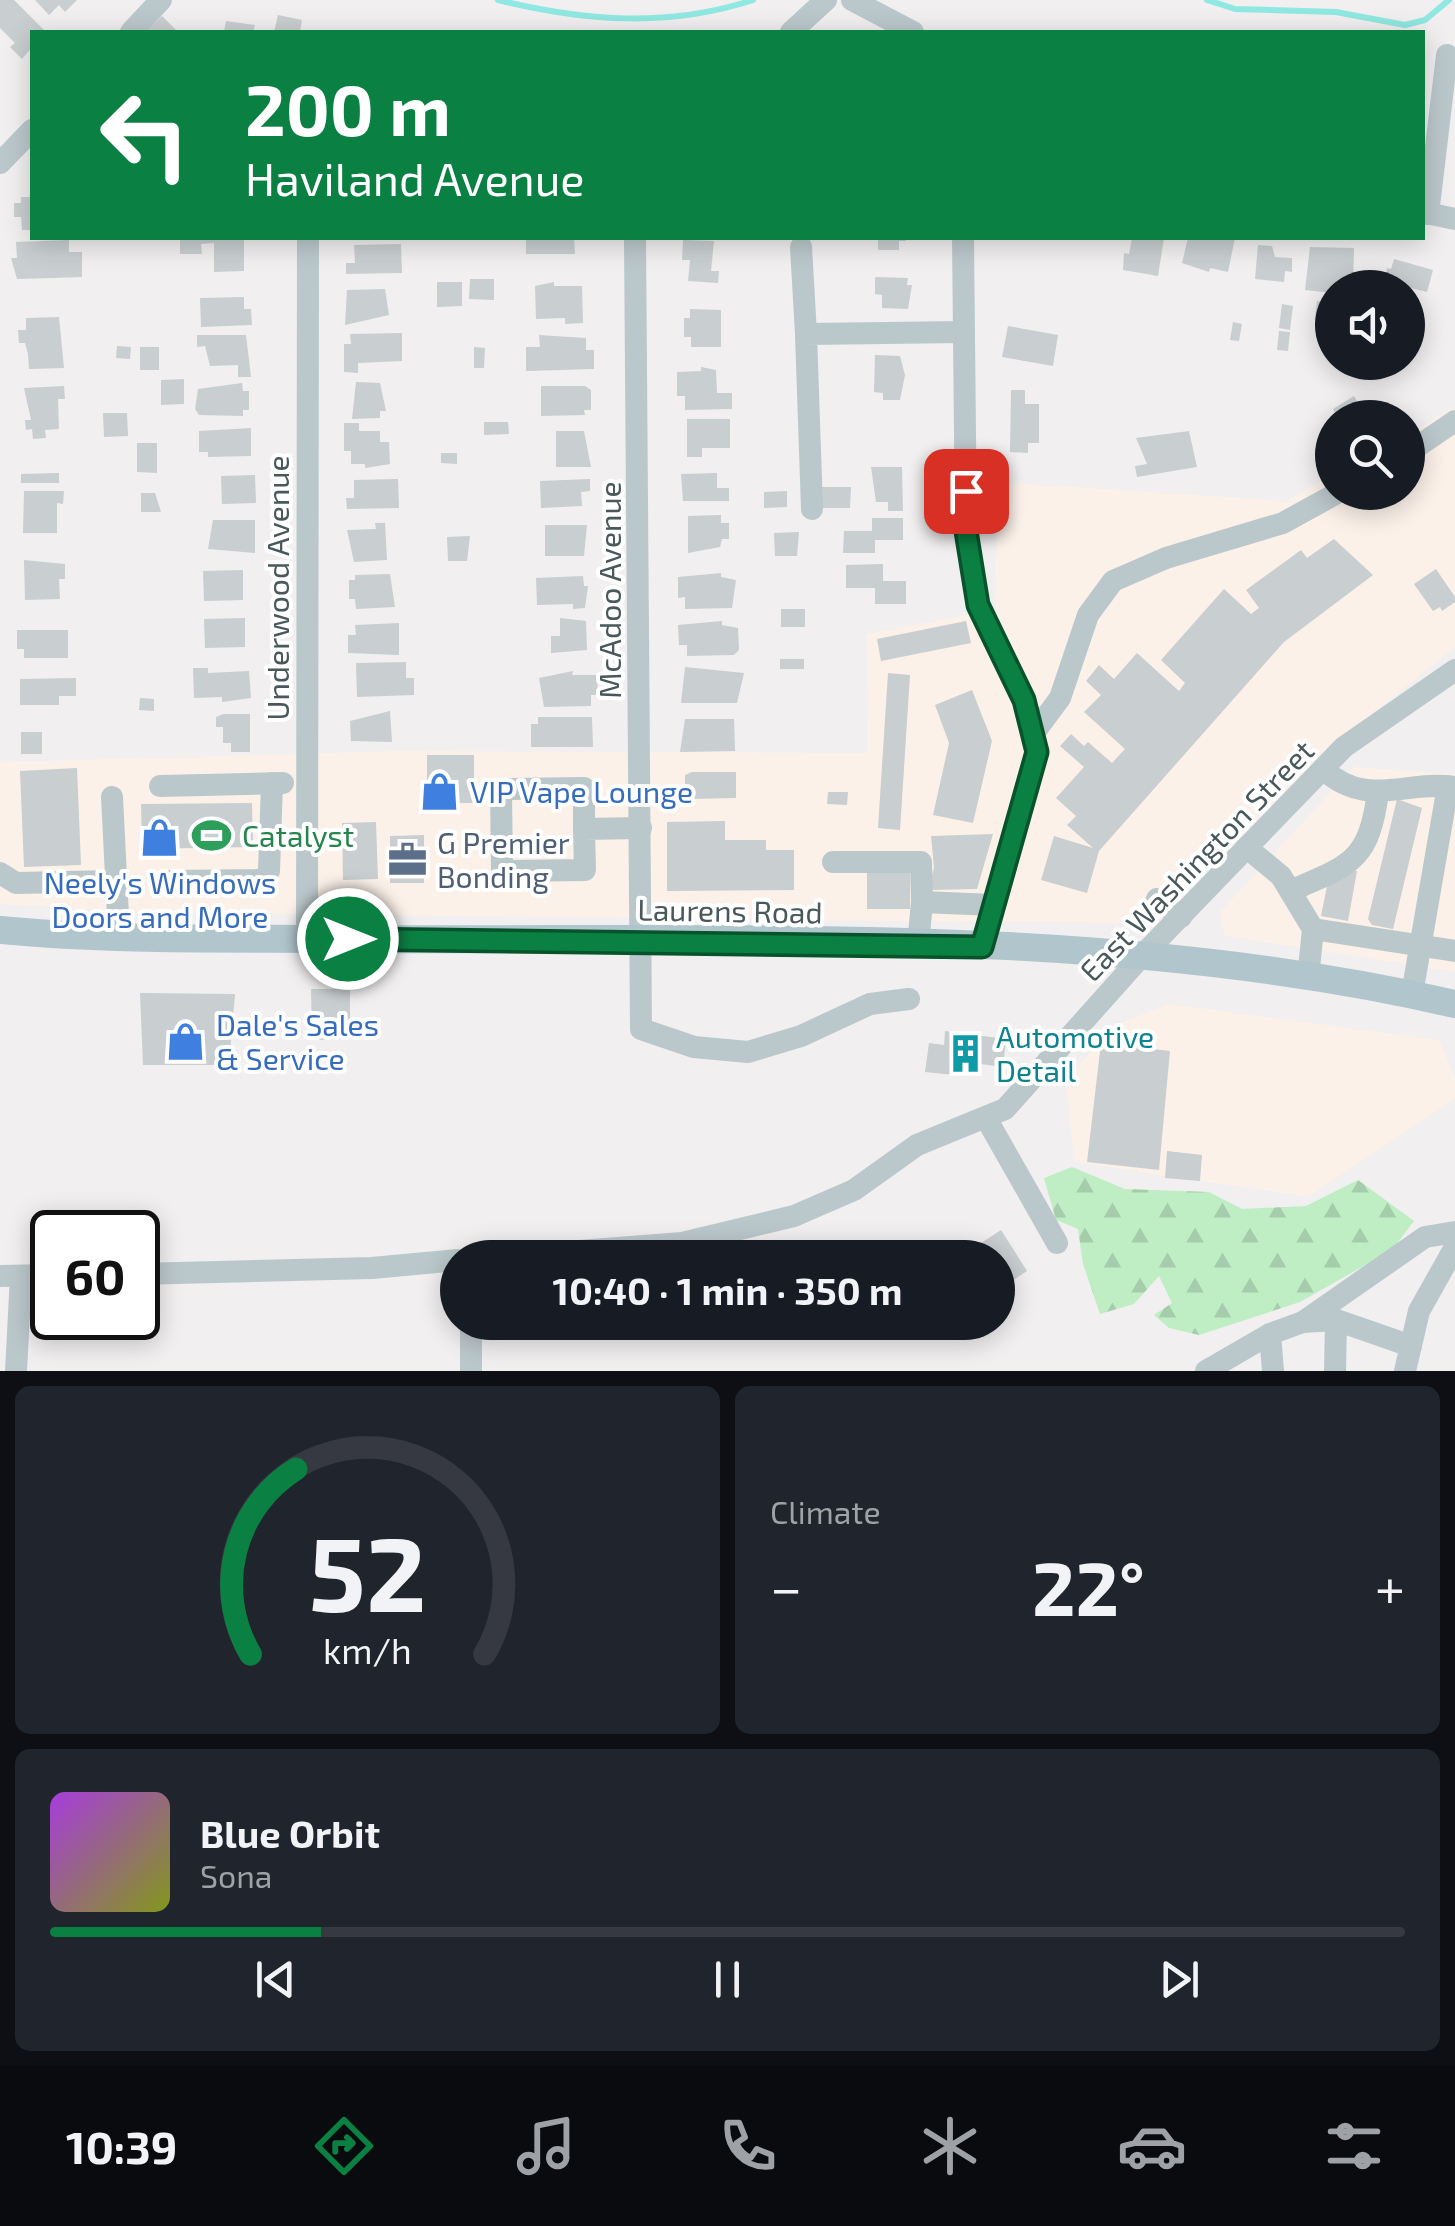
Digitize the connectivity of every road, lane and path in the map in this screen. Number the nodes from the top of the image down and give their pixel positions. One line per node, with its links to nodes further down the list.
1 (161, 0): 4 (street)
2 (826, 0): 5 (street)
3 (852, 0): 6 (street)
4 (133, 30)
5 (794, 30)
6 (909, 30)
7 (1447, 55): 10 (street)
8 (30, 132): 9 (street)
9 (0, 163)
10 (1425, 213): 11 (street)
11 (1455, 219)
12 (308, 240): 25 (street, Underwood Avenue)
13 (635, 240): 31 (street, McAdoo Avenue)
14 (963, 240): 16 (street)
15 (802, 248): 17 (street)
16 (964, 332): 17 (street); 23 (street)
17 (806, 334): 21 (street)
18 (1455, 421): 19 (street)
19 (1425, 441)
20 (1315, 505): 23 (street)
21 (812, 508)
22 (1455, 670): 24 (street, East Washington Street)
23 (1034, 733): 41 (street)
24 (1324, 768): 29 (street); 33 (street, East Washington Street)
25 (307, 782): 26 (street); 46 (street, Underwood Avenue)
26 (272, 783): 27 (street); 37 (street)
27 (160, 786)
28 (1452, 786): 29 (street); 50 (street)
29 (1378, 792): 38 (street)
30 (112, 797): 36 (street)
31 (641, 828): 32 (street); 47 (street, McAdoo Avenue)
32 (584, 829): 32 (street)
33 (1246, 847): 38 (street); 42 (street, East Washington Street)
34 (832, 862): 40 (street)
35 (0, 874): 36 (street)
36 (118, 881): 45 (street)
37 (170, 881)
38 (1290, 891): 43 (street)
39 (1157, 899): 42 (street)
40 (922, 902): 41 (street); 48 (street)
41 (994, 905): 49 (street)
42 (1181, 917): 52 (street, East Washington Street)
43 (1314, 929): 50 (street); 53 (street)
44 (0, 930): 45 (main road, Laurens Road)
45 (120, 936): 46 (main road, Laurens Road)
46 (307, 939): 47 (main road, Laurens Road)
47 (640, 941): 48 (main road, Laurens Road); 55 (street, McAdoo Avenue)
48 (918, 945): 49 (main road, Laurens Road)
49 (982, 947): 52 (main road, Laurens Road)
50 (1420, 949): 51 (street); 54 (street)
51 (1455, 952)
52 (1140, 958): 53 (main road, Laurens Road); 57 (street, East Washington Street)
53 (1308, 978): 54 (main road, Laurens Road)
54 (1412, 994): 56 (main road, Laurens Road)
55 (909, 999)
56 (1455, 1004)
57 (986, 1118): 59 (street, East Washington Street); 60 (street)
58 (1455, 1232): 66 (street)
59 (694, 1240)
60 (1057, 1243)
61 (1455, 1246): 69 (street)
62 (440, 1262): 63 (street)
63 (160, 1273)
64 (11, 1276): 70 (street)
65 (1336, 1320): 66 (street); 69 (street); 74 (street)
66 (1303, 1322): 67 (street)
67 (1270, 1334): 72 (street); 73 (street)
68 (470, 1340): 71 (street)
69 (1411, 1346): 75 (street)
70 (16, 1371)
71 (470, 1371)
72 (1206, 1371)
73 (1273, 1371)
74 (1335, 1371)
75 (1405, 1371)

